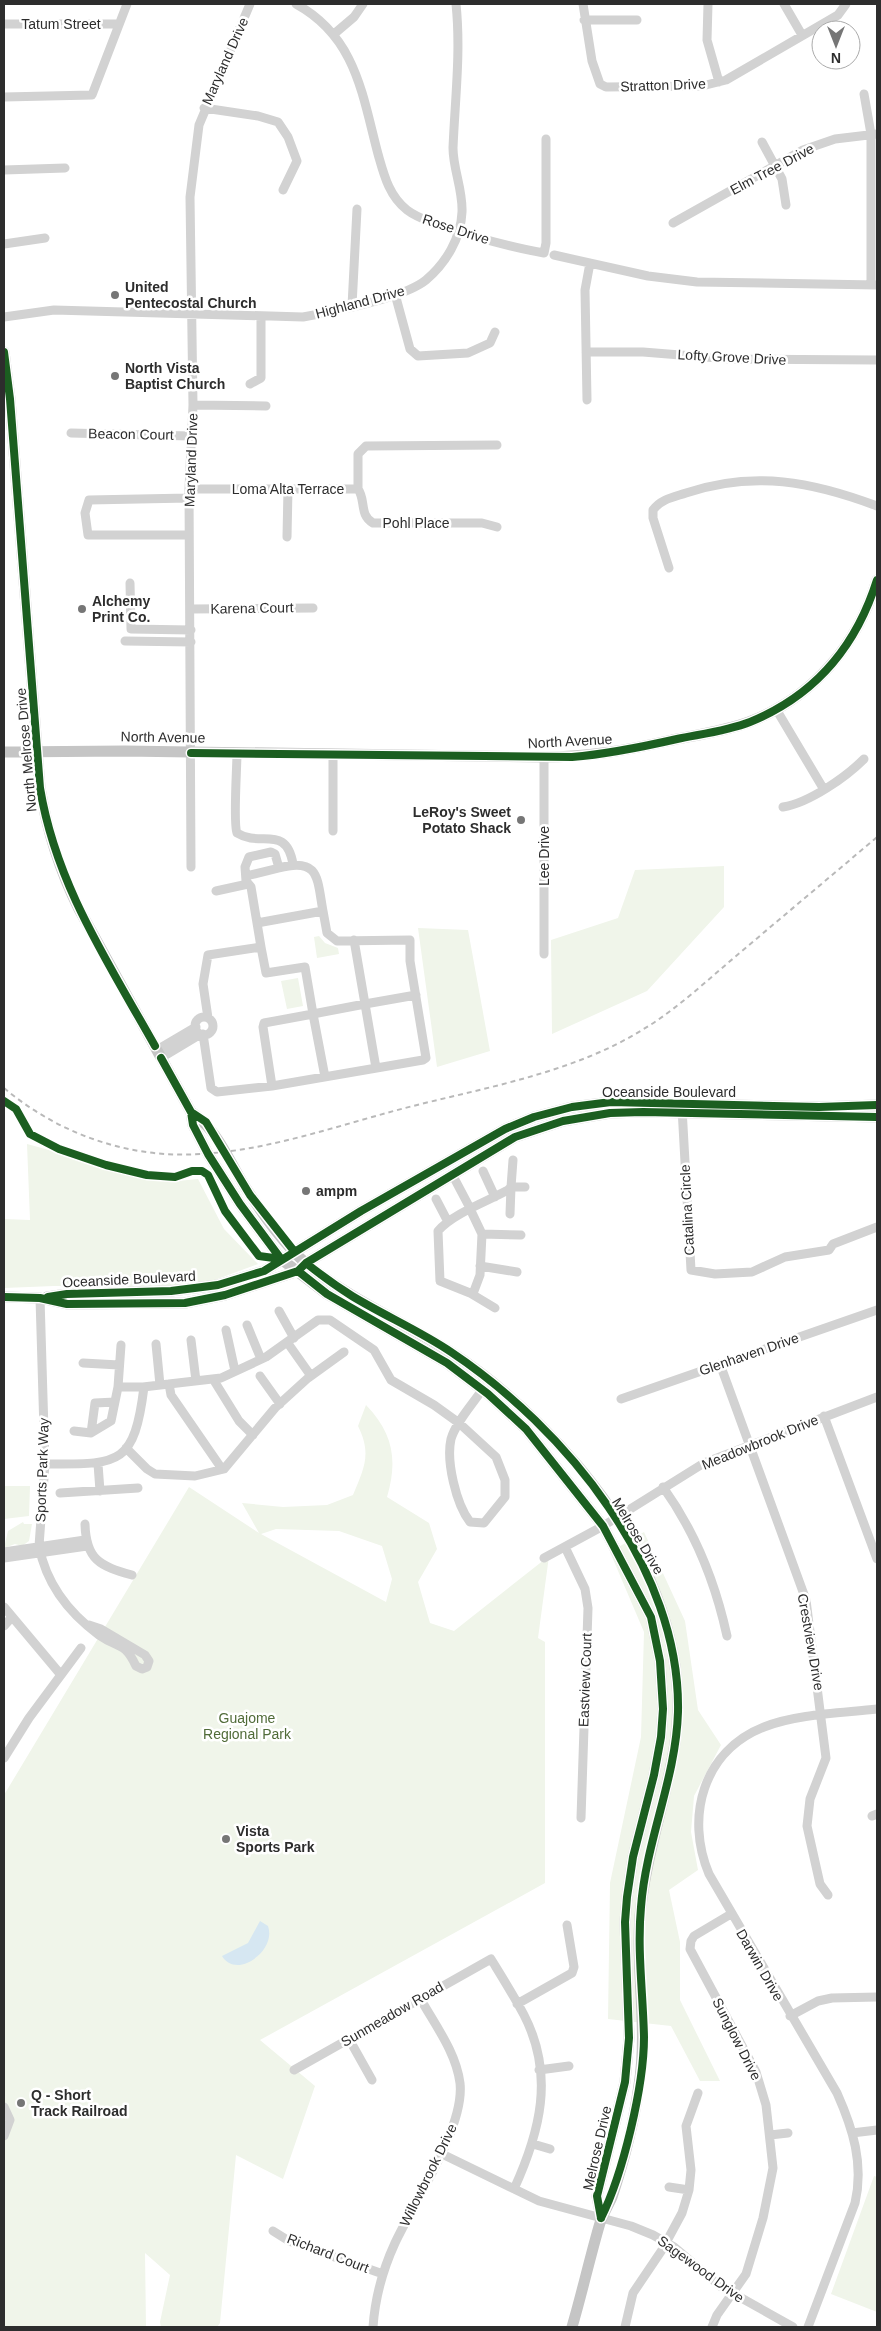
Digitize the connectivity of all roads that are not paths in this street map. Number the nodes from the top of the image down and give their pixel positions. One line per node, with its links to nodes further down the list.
1 (127, 4): 13 (street)
2 (250, 4): 19 (street, Maryland Drive)
3 (296, 4): 14 (street, Rose Drive)
4 (363, 4): 14 (street)
5 (456, 4): 31 (street, Highland Drive)
6 (583, 4): 10 (street, Stratton Drive)
7 (708, 4): 16 (street)
8 (784, 4): 15 (street)
9 (846, 4): 15 (street, Stratton Drive)
10 (584, 20): 11 (street); 16 (street, Stratton Drive)
11 (637, 20)
12 (4, 24): 13 (street, Tatum Street)
13 (119, 24): 18 (street)
14 (334, 34): 31 (street, Rose Drive)
15 (802, 35): 16 (street, Stratton Drive)
16 (719, 82)
17 (864, 94): 20 (street)
18 (4, 97)
19 (204, 108): 26 (street); 39 (street, Maryland Drive)
20 (874, 134): 23 (street, Elm Tree Drive); 29 (street)
21 (546, 139): 31 (street, Rose Drive)
22 (762, 142): 23 (street)
23 (776, 165): 27 (street); 30 (street, Elm Tree Drive)
24 (65, 168): 25 (street)
25 (4, 170)
26 (283, 190)
27 (786, 205)
28 (357, 209): 38 (street)
29 (874, 209): 36 (street)
30 (673, 223)
31 (459, 230): 37 (street, Highland Drive)
32 (45, 238): 33 (street)
33 (4, 244)
34 (554, 255): 35 (street)
35 (590, 263): 36 (street); 43 (street)
36 (874, 285)
37 (395, 294): 38 (street, Highland Drive); 42 (street)
38 (352, 306): 40 (street, Highland Drive)
39 (192, 312): 40 (street, Highland Drive); 41 (street, Highland Drive); 48 (street, Maryland Drive)
40 (261, 316): 46 (street)
41 (4, 317)
42 (495, 332)
43 (586, 352): 45 (street, Lofty Grove Drive); 47 (street)
44 (4, 358): 70 (main road, North Melrose Drive)
45 (877, 360)
46 (250, 384)
47 (586, 400)
48 (192, 405): 49 (street); 51 (street, Maryland Drive)
49 (266, 406)
50 (71, 433): 51 (street, Beacon Court)
51 (190, 436): 55 (street, Maryland Drive)
52 (497, 445): 54 (street, Loma Alta Terrace)
53 (288, 489): 54 (street, Loma Alta Terrace); 55 (street, Loma Alta Terrace); 59 (street)
54 (358, 489): 57 (street, Pohl Place)
55 (190, 494): 58 (street, Maryland Drive); 58 (street, Loma Alta Terrace)
56 (877, 506): 60 (street)
57 (497, 527)
58 (190, 534): 64 (street, Maryland Drive)
59 (288, 537)
60 (669, 568)
61 (130, 583): 65 (street)
62 (877, 585): 68 (main road, North Avenue)
63 (313, 608): 64 (street, Karena Court)
64 (191, 609): 65 (street, Maryland Drive)
65 (191, 630): 67 (street, Maryland Drive)
66 (126, 642): 67 (street)
67 (191, 642): 71 (street, Maryland Drive)
68 (776, 709): 74 (main road, North Avenue); 76 (street)
69 (4, 752): 70 (main road, North Avenue)
70 (37, 752): 71 (main road, North Avenue); 94 (main road, North Melrose Drive)
71 (191, 752): 72 (main road, North Avenue); 80 (street, Maryland Drive)
72 (237, 753): 73 (main road, North Avenue); 79 (street)
73 (333, 754): 74 (main road, North Avenue); 78 (street)
74 (544, 757): 88 (street, Lee Drive)
75 (864, 758): 76 (street)
76 (823, 788): 77 (street)
77 (783, 807)
78 (333, 831)
79 (293, 864): 81 (street); 84 (street)
80 (191, 867)
81 (279, 868): 82 (street); 82 (street)
82 (247, 880): 83 (street); 85 (street)
83 (216, 891)
84 (323, 912): 85 (street); 86 (street)
85 (257, 923): 87 (street)
86 (354, 940): 89 (street); 90 (street)
87 (261, 947): 91 (street); 92 (street)
88 (544, 954)
89 (416, 995): 90 (street); 95 (street)
90 (365, 1004): 91 (street); 95 (street)
91 (313, 1014): 96 (street); 97 (street)
92 (208, 1018): 93 (street); 93 (street)
93 (200, 1031): 94 (street); 97 (street)
94 (159, 1054): 100 (main road, North Melrose Drive)
95 (376, 1068): 96 (street)
96 (325, 1077): 97 (street)
97 (272, 1086)
98 (877, 1105): 99 (main road, Oceanside Boulevard)
99 (682, 1108): 101 (main road, Oceanside Boulevard); 102 (main road, Oceanside Boulevard); 105 (main road, Oceanside Boulevard); 114 (street, Catalina Circle)
100 (191, 1112): 117 (main road, North Melrose Drive); 118 (main road, North Melrose Drive)
101 (877, 1117)
102 (454, 1158): 109 (main road); 117 (main road, Oceanside Boulevard)
103 (513, 1160): 106 (street)
104 (483, 1171): 108 (street)
105 (452, 1174): 109 (main road, Oceanside Boulevard); 111 (street)
106 (511, 1186): 107 (street); 108 (street); 112 (street)
107 (525, 1187)
108 (495, 1197): 111 (street)
109 (411, 1198): 120 (main road, Oceanside Boulevard)
110 (436, 1199): 113 (street)
111 (471, 1210): 113 (street); 115 (street)
112 (510, 1214)
113 (448, 1222): 122 (street)
114 (877, 1227)
115 (482, 1234): 116 (street); 119 (street)
116 (521, 1235)
117 (294, 1252): 118 (main road, Oceanside Boulevard); 120 (main road, Melrose Drive)
118 (280, 1259): 120 (main road, Melrose Drive); 124 (main road, Oceanside Boulevard)
119 (480, 1266): 121 (street); 122 (street)
120 (302, 1267): 124 (main road, Oceanside Boulevard); 147 (main road, Melrose Drive); 166 (main road, Melrose Drive)
121 (517, 1272)
122 (470, 1293): 125 (street)
123 (4, 1297): 124 (main road)
124 (40, 1298): 159 (street, Sports Park Way)
125 (496, 1308)
126 (877, 1310): 137 (street, Glenhaven Drive)
127 (279, 1311): 131 (street)
128 (247, 1325): 135 (street)
129 (226, 1330): 139 (street)
130 (191, 1340): 143 (street)
131 (290, 1340): 135 (street); 141 (street); 153 (street)
132 (156, 1344): 144 (street)
133 (121, 1346): 138 (street)
134 (344, 1352): 141 (street)
135 (261, 1359): 139 (street)
136 (83, 1363): 138 (street)
137 (720, 1364): 149 (street, Glenhaven Drive); 157 (street, Crestview Drive)
138 (119, 1365): 145 (street)
139 (235, 1372): 142 (street)
140 (260, 1376): 151 (street)
141 (311, 1376): 151 (street)
142 (213, 1379): 143 (street); 156 (street)
143 (196, 1382): 144 (street)
144 (165, 1385): 146 (street); 161 (street)
145 (118, 1387): 146 (street); 150 (street)
146 (144, 1387): 158 (street)
147 (482, 1390): 153 (street); 168 (main road, Melrose Drive)
148 (877, 1396): 152 (street, Meadowbrook Drive)
149 (622, 1399)
150 (115, 1402): 155 (street); 155 (street)
151 (280, 1404): 156 (street)
152 (824, 1416): 157 (street, Meadowbrook Drive); 175 (street)
153 (459, 1423): 153 (street)
154 (74, 1432): 155 (street)
155 (92, 1433)
156 (253, 1435): 161 (street)
157 (749, 1444): 162 (street, Meadowbrook Drive); 185 (street, Crestview Drive)
158 (126, 1448): 160 (street); 161 (street)
159 (45, 1464): 160 (street); 171 (street, Sports Park Way)
160 (98, 1464): 164 (street)
161 (222, 1469)
162 (662, 1487): 166 (street, Meadowbrook Drive); 181 (street)
163 (138, 1488): 164 (street)
164 (100, 1491): 165 (street)
165 (60, 1493)
166 (616, 1518): 168 (street, Meadowbrook Drive); 213 (main road, Melrose Drive)
167 (85, 1524): 169 (street)
168 (603, 1526): 170 (street, Meadowbrook Drive); 213 (main road, Melrose Drive)
169 (86, 1543): 171 (street); 176 (street)
170 (565, 1547): 174 (street, Meadowbrook Drive); 187 (street, Eastview Court)
171 (40, 1550): 172 (street); 173 (street); 179 (street, Sports Park Way)
172 (4, 1552)
173 (4, 1558)
174 (544, 1558)
175 (877, 1559)
176 (132, 1575)
177 (4, 1608): 178 (street)
178 (12, 1618): 180 (street); 183 (street)
179 (89, 1625): 179 (street, Sports Park Way)
180 (4, 1626)
181 (727, 1636)
182 (80, 1648): 183 (street)
183 (61, 1675): 186 (street)
184 (877, 1709): 185 (street, Darwin Drive)
185 (822, 1716): 188 (street, Crestview Drive); 189 (street, Darwin Drive)
186 (4, 1758)
187 (581, 1818)
188 (828, 1895)
189 (731, 1914): 194 (street, Darwin Drive); 205 (street, Sunglow Drive)
190 (567, 1925): 193 (street)
191 (877, 1997): 194 (street)
192 (420, 1998): 193 (street, Sunmeadow Road); 195 (street, Sunmeadow Road); 209 (street, Willowbrook Drive)
193 (517, 2004): 198 (street)
194 (790, 2016): 203 (street, Darwin Drive)
195 (350, 2039): 197 (street, Sunmeadow Road); 199 (street)
196 (569, 2066): 198 (street)
197 (294, 2070)
198 (539, 2070): 207 (street)
199 (372, 2080)
200 (698, 2093): 212 (street)
201 (4, 2107): 206 (street)
202 (877, 2130): 203 (street)
203 (852, 2133): 223 (street, Darwin Drive)
204 (788, 2134): 205 (street)
205 (770, 2135): 217 (street, Sunglow Drive)
206 (4, 2136)
207 (533, 2144): 208 (street); 211 (street)
208 (550, 2149)
209 (440, 2153): 211 (street, Sagewood Drive); 216 (street, Willowbrook Drive)
210 (669, 2187): 212 (street)
211 (514, 2189): 213 (street, Sagewood Drive)
212 (689, 2190): 215 (street)
213 (601, 2218): 215 (street, Sagewood Drive); 219 (main road, Melrose Drive)
214 (273, 2231): 216 (street, Richard Court)
215 (666, 2242): 217 (street, Sagewood Drive); 220 (street)
216 (383, 2274): 218 (street, Willowbrook Drive)
217 (733, 2294): 221 (street, Sunglow Drive); 222 (street, Sagewood Drive)
218 (373, 2327)
219 (572, 2327)
220 (625, 2327)
221 (712, 2327)
222 (793, 2327)
223 (808, 2327)

